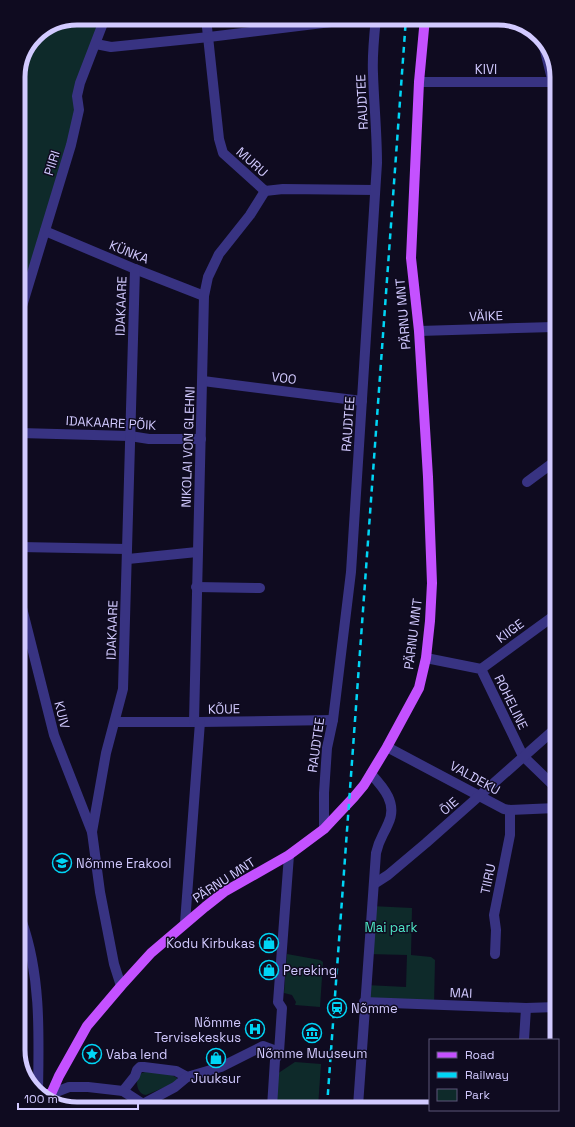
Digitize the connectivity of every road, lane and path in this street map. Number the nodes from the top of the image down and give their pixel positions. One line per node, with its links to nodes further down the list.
1 (103, 25): 7 (street, PIIRI)
2 (207, 25): 6 (street, MURU)
3 (307, 25): 6 (street)
4 (375, 25): 10 (street, RAUDTEE)
5 (424, 25): 8 (main road, PÄRNU MNT)
6 (209, 37): 7 (street); 11 (street, MURU)
7 (96, 44): 12 (street, PIIRI)
8 (419, 82): 9 (street, KIVI); 17 (main road, PÄRNU MNT)
9 (550, 82)
10 (375, 190): 11 (street, MURU); 19 (street, RAUDTEE)
11 (265, 191): 15 (street, NIKOLAI VON GLEHNI)
12 (45, 231): 13 (street, KÜNKA); 14 (street, PIIRI)
13 (135, 269): 15 (street, KÜNKA); 21 (street, IDAKAARE)
14 (25, 296)
15 (204, 296): 18 (street, NIKOLAI VON GLEHNI)
16 (550, 327): 17 (street, VÄIKE)
17 (419, 331): 32 (main road, PÄRNU MNT)
18 (203, 381): 19 (street, VOO); 22 (street, NIKOLAI VON GLEHNI)
19 (362, 401): 34 (street, RAUDTEE)
20 (25, 433): 21 (street, IDAKAARE PÕIK)
21 (130, 436): 22 (street, IDAKAARE PÕIK); 27 (street, IDAKAARE)
22 (201, 440): 26 (street, NIKOLAI VON GLEHNI)
23 (550, 465): 24 (street)
24 (527, 482)
25 (25, 547): 27 (street)
26 (197, 552): 27 (street); 28 (street, NIKOLAI VON GLEHNI)
27 (128, 554): 35 (street, IDAKAARE)
28 (196, 587): 29 (street); 36 (street, NIKOLAI VON GLEHNI)
29 (260, 588)
30 (550, 619): 33 (street, KIIGE)
31 (25, 620): 46 (street, KUIV)
32 (426, 658): 33 (street, ROHELINE); 38 (main road, PÄRNU MNT)
33 (481, 669): 39 (street, ROHELINE)
34 (333, 720): 36 (street, KÕUE); 45 (street, RAUDTEE)
35 (115, 722): 36 (street, KÕUE); 46 (street, IDAKAARE)
36 (197, 722): 49 (street, NIKOLAI VON GLEHNI)
37 (550, 733): 39 (street, ÕIE)
38 (387, 747): 40 (main road, PÄRNU MNT); 42 (street, VALDEKU)
39 (523, 756): 41 (street, ROHELINE); 42 (street, ÕIE)
40 (371, 774): 45 (main road, PÄRNU MNT); 48 (street)
41 (550, 782)
42 (480, 796): 44 (street, VALDEKU); 48 (street, ÕIE)
43 (550, 808): 44 (street, VALDEKU)
44 (510, 810): 51 (street, TIIRU)
45 (324, 829): 47 (main road, PÄRNU MNT)
46 (92, 832): 52 (street, IDAKAARE)
47 (289, 855): 49 (main road, PÄRNU MNT); 57 (street)
48 (374, 884): 53 (street)
49 (185, 923): 52 (main road, PÄRNU MNT)
50 (25, 932): 59 (street)
51 (495, 954)
52 (120, 986): 61 (main road, PÄRNU MNT)
53 (364, 1002): 55 (street, MAI); 66 (street)
54 (550, 1007): 55 (street, MAI)
55 (526, 1008): 56 (street)
56 (524, 1039)
57 (276, 1051): 58 (street); 65 (street)
58 (187, 1077): 60 (street); 64 (street)
59 (38, 1084)
60 (123, 1091): 62 (street); 63 (street)
61 (48, 1093)
62 (50, 1095)
63 (138, 1102)
64 (151, 1102)
65 (272, 1102)
66 (358, 1102)

